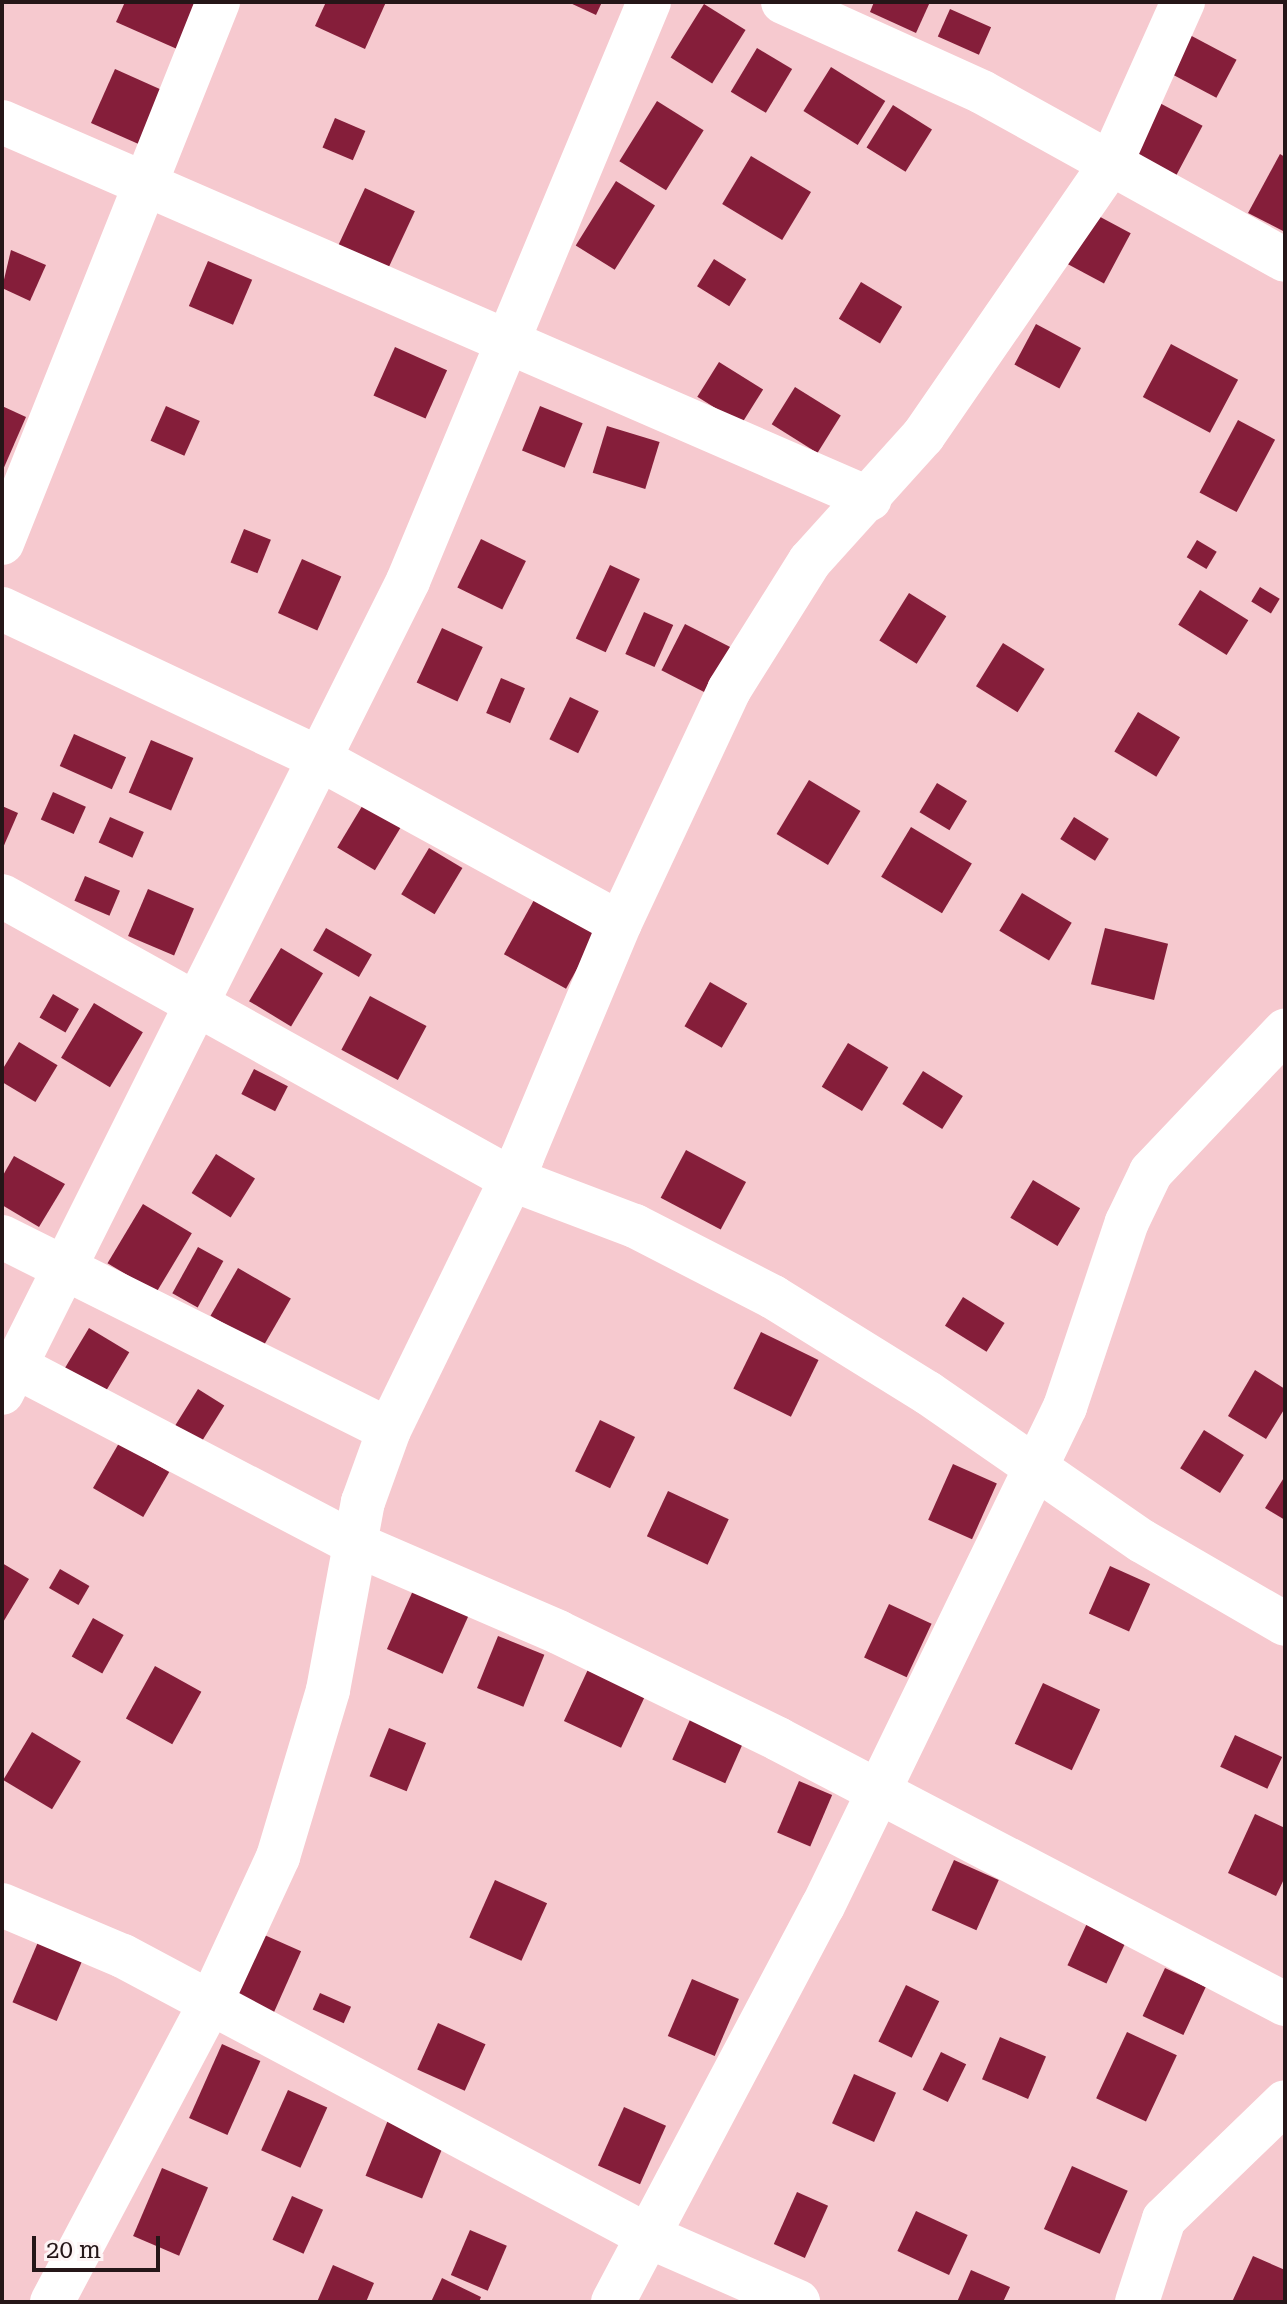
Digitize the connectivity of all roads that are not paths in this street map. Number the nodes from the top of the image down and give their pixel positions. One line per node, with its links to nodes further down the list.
1 (218, 2): 7 (street)
2 (649, 2): 9 (street)
3 (783, 2): 6 (street)
4 (1183, 2): 6 (street)
5 (2, 122): 7 (street)
6 (1110, 165): 8 (street); 10 (street)
7 (145, 189): 9 (street); 11 (street)
8 (1285, 260)
9 (508, 341): 10 (street); 13 (street)
10 (870, 499): 15 (street)
11 (2, 543)
12 (2, 609): 13 (street)
13 (318, 758): 15 (street); 16 (street)
14 (2, 896): 16 (street)
15 (620, 923): 18 (street)
16 (196, 1002): 18 (street); 20 (street)
17 (1285, 1031): 23 (street)
18 (511, 1179): 22 (street); 23 (street)
19 (2, 1237): 20 (street)
20 (63, 1270): 21 (street); 22 (street)
21 (9, 1380): 24 (street)
22 (389, 1430): 24 (street)
23 (1036, 1467): 25 (street); 26 (street)
24 (355, 1544): 26 (street); 28 (street)
25 (1285, 1624)
26 (879, 1792): 29 (street); 31 (street)
27 (2, 1905): 28 (street)
28 (211, 2002): 31 (street); 32 (street)
29 (1285, 2004)
30 (1285, 2102): 35 (street)
31 (648, 2236): 33 (street); 34 (street)
32 (52, 2302)
33 (613, 2302)
34 (798, 2302)
35 (1137, 2302)

